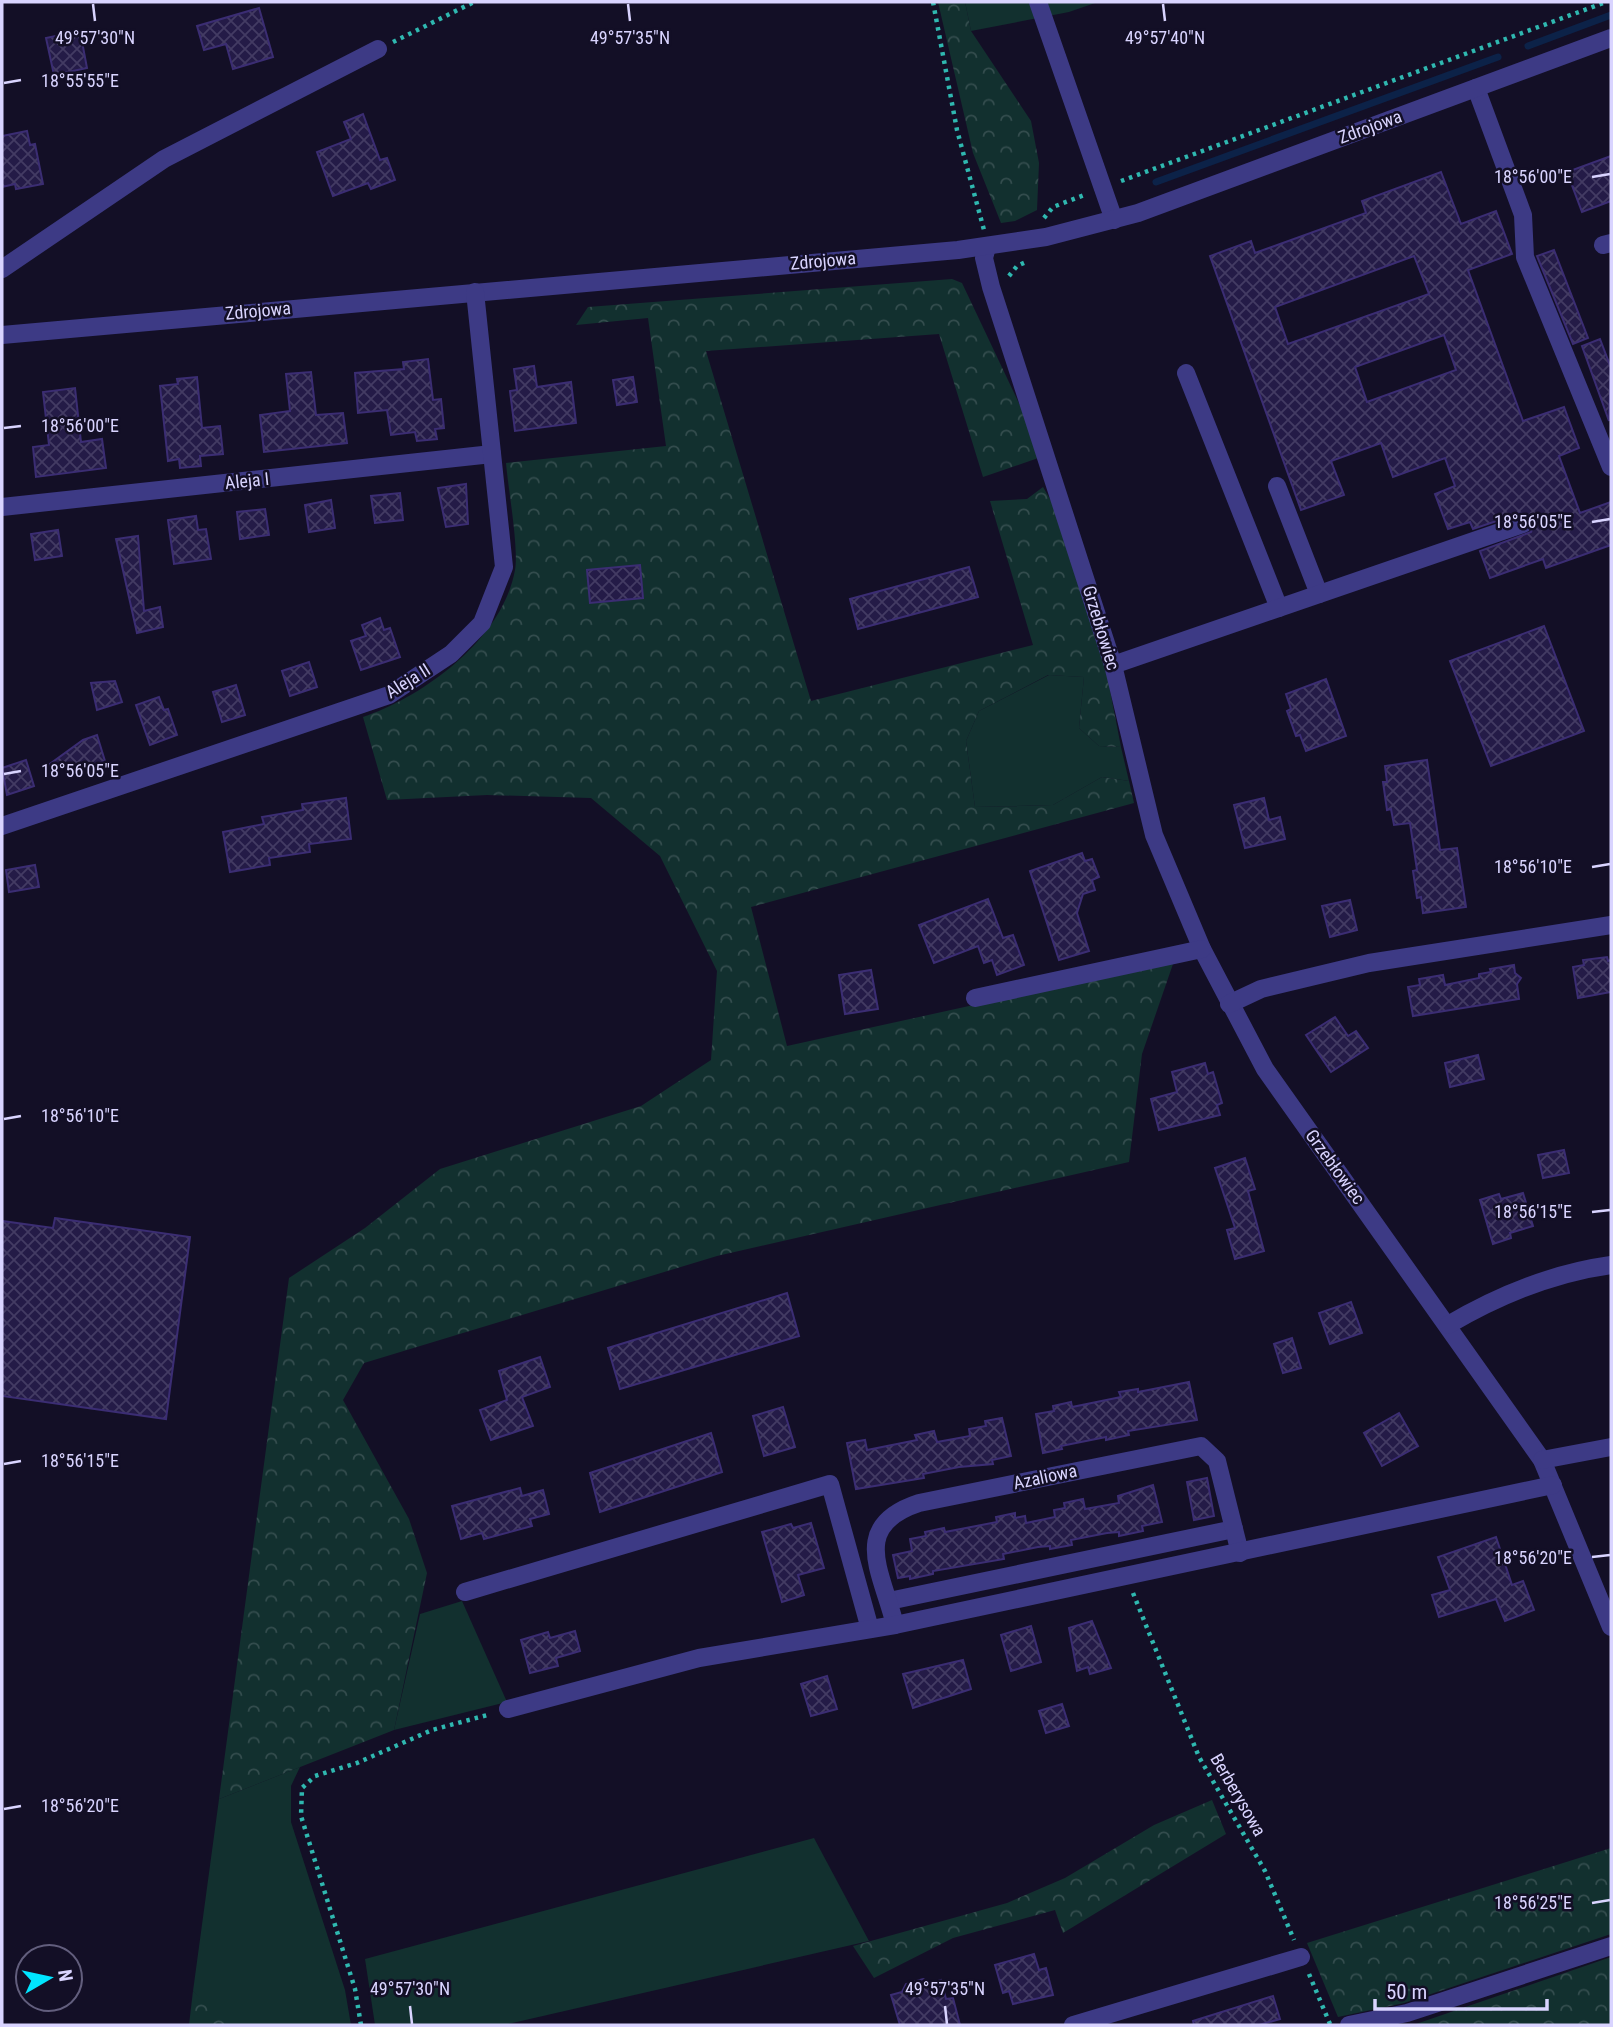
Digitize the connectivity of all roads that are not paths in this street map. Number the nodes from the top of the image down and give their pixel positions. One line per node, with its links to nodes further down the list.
1 (1038, 2): 5 (street)
2 (1611, 38): 4 (street, Zdrojowa)
3 (378, 49): 7 (street)
4 (1476, 88): 5 (street, Zdrojowa); 12 (street)
5 (1114, 220): 6 (street, Zdrojowa)
6 (987, 247): 8 (street, Zdrojowa); 18 (street, Grzebłowiec)
7 (2, 269)
8 (475, 292): 9 (street, Zdrojowa); 11 (street, Aleja II)
9 (2, 335)
10 (1186, 373): 17 (street)
11 (492, 454): 14 (street, Aleja I); 19 (street, Aleja II)
12 (1611, 467)
13 (1277, 486): 16 (street)
14 (2, 507)
15 (1523, 524): 16 (street)
16 (1319, 594): 17 (street)
17 (1279, 608): 18 (street)
18 (1113, 665): 21 (street, Grzebłowiec)
19 (2, 826)
20 (1611, 925): 23 (street)
21 (1202, 949): 22 (street); 23 (street, Grzebłowiec)
22 (975, 998)
23 (1229, 1004): 25 (street, Grzebłowiec)
24 (1611, 1265): 25 (street)
25 (1448, 1325): 27 (street, Grzebłowiec)
26 (1611, 1447): 27 (street)
27 (1542, 1460): 28 (street, Grzebłowiec)
28 (1553, 1485): 30 (street); 34 (street, Grzebłowiec)
29 (1234, 1529): 30 (street, Azaliowa); 32 (street); 32 (street, Azaliowa)
30 (1240, 1553): 33 (street)
31 (465, 1592): 35 (street)
32 (889, 1601): 33 (street, Azaliowa)
33 (895, 1625): 35 (street)
34 (1611, 1627)
35 (870, 1629): 36 (street)
36 (508, 1709)
37 (1611, 1946): 40 (street)
38 (1301, 1957): 39 (street)
39 (1073, 2025)
40 (1349, 2025)

